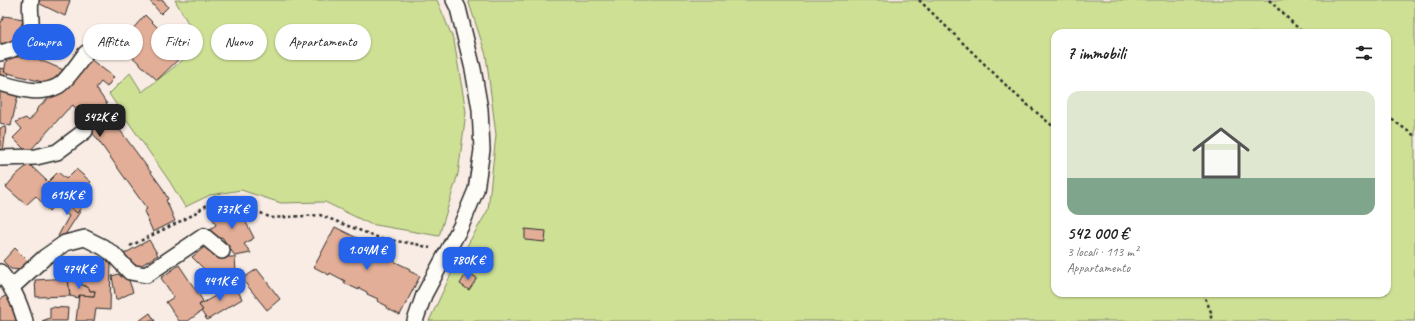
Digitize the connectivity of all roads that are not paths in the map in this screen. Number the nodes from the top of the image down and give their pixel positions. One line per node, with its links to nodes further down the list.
1 (31, 0): 3 (street)
2 (454, 0): 12 (street)
3 (0, 53)
4 (83, 57): 5 (street)
5 (0, 83)
6 (85, 131): 7 (street)
7 (0, 158)
8 (222, 251): 10 (street)
9 (0, 272): 10 (street)
10 (12, 286): 11 (street)
11 (25, 321)
12 (415, 321)

